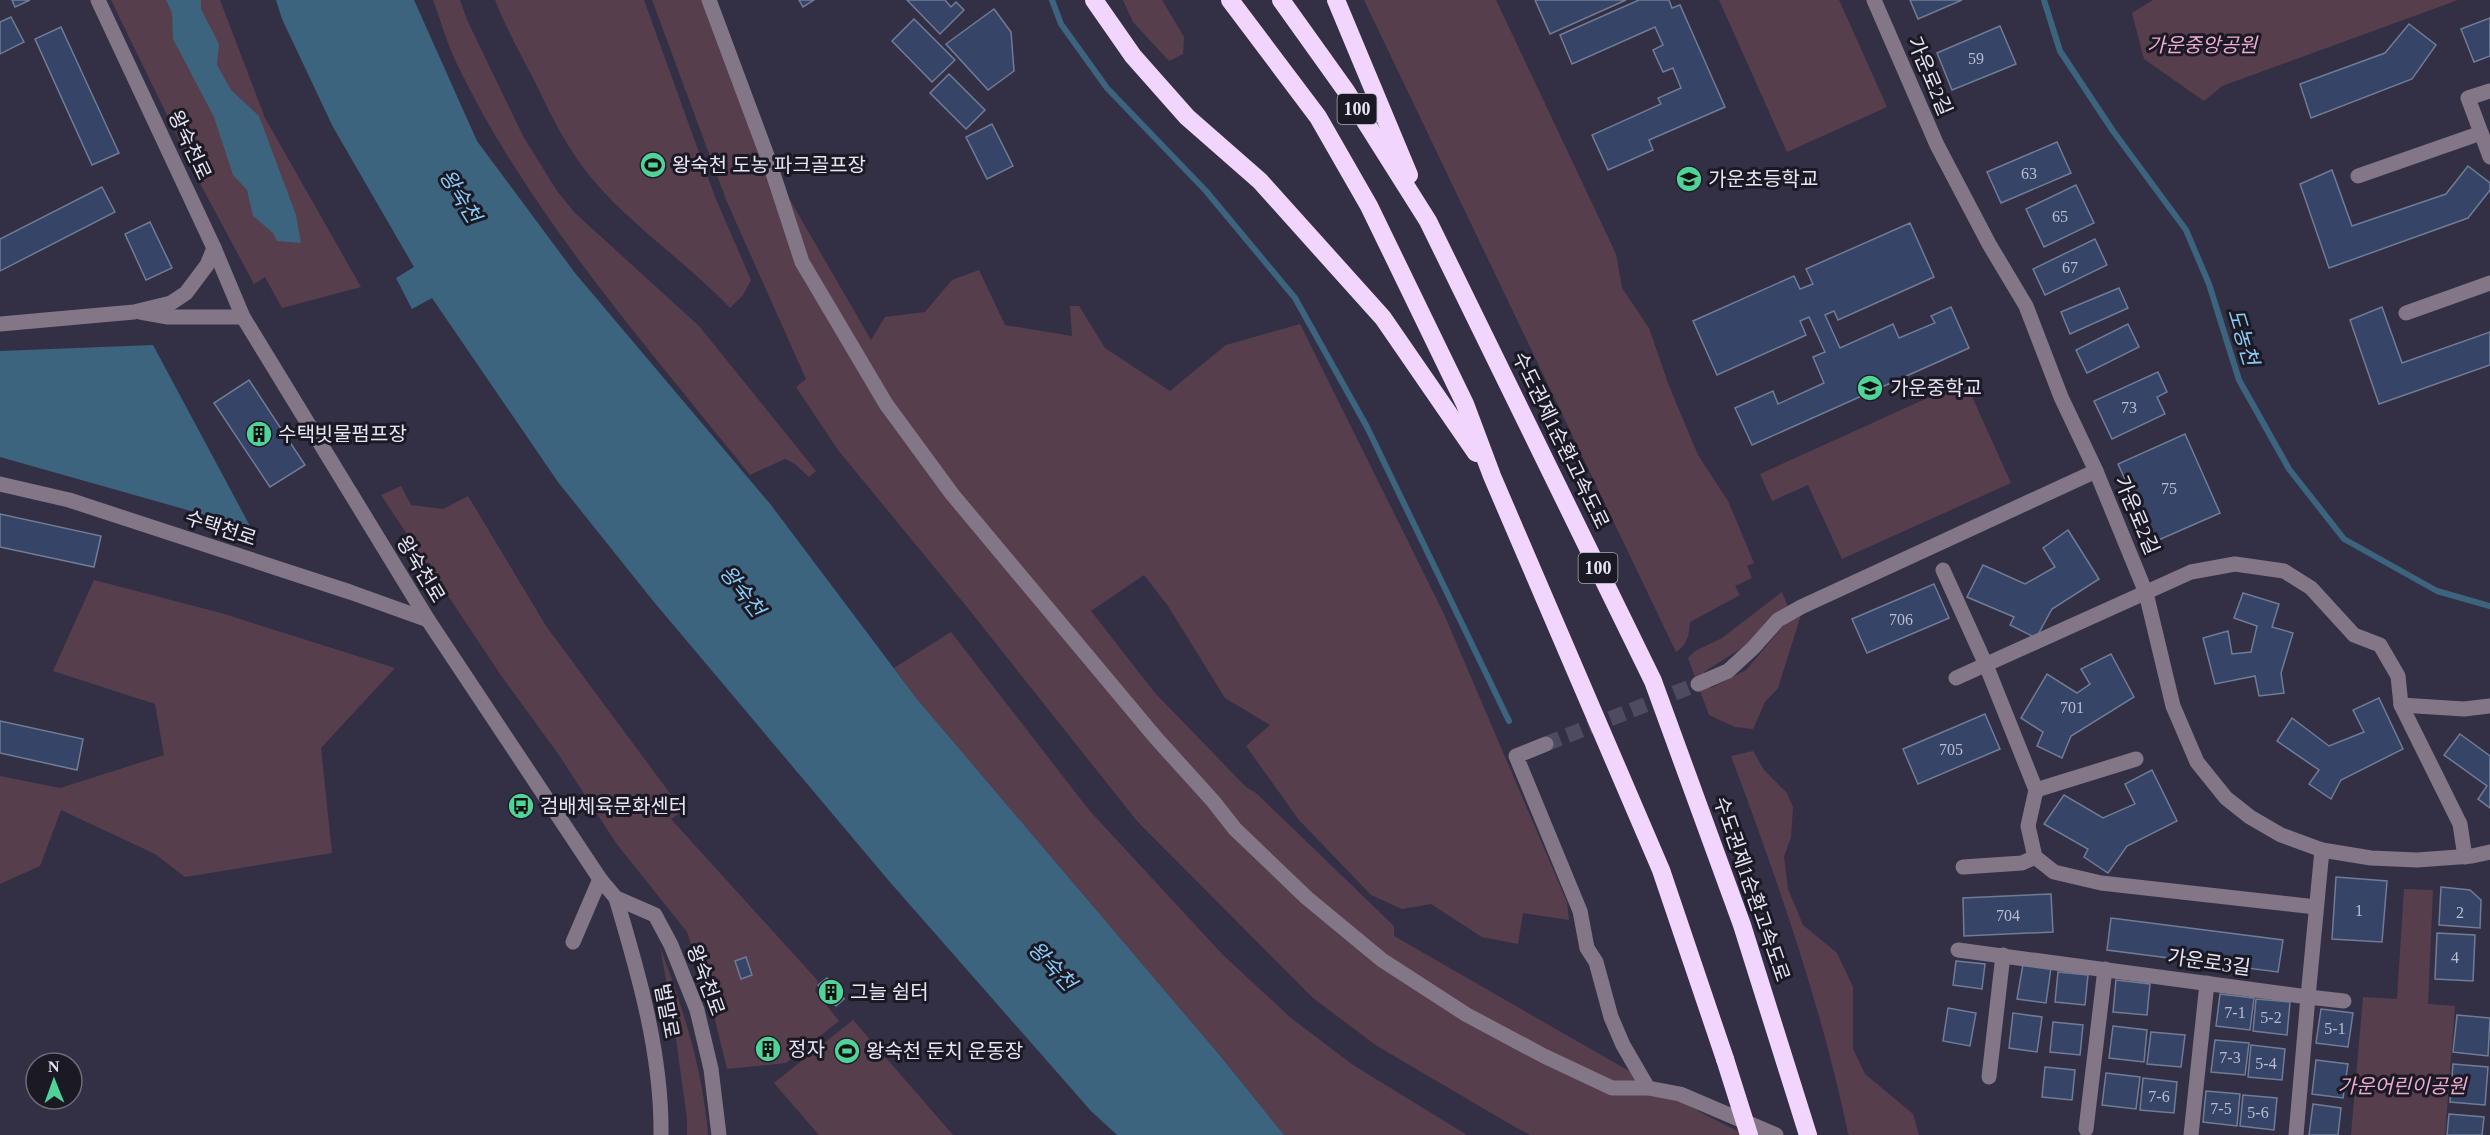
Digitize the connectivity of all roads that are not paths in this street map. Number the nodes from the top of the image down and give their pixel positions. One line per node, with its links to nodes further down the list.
1 (98, 0): 13 (street, 왕숙천로)
2 (709, 0): 49 (street)
3 (1094, 0): 20 (highway)
4 (1230, 0): 20 (highway, 100)
5 (1281, 0): 12 (highway, 수도권제1순환고속도로 / 100)
6 (1336, 0): 12 (highway)
7 (1874, 0): 19 (street, 가운로2길)
8 (2490, 91): 9 (street)
9 (2481, 133): 10 (street); 11 (street)
10 (2490, 158)
11 (2358, 176)
12 (1428, 221): 55 (highway, 수도권제1순환고속도로 / 100)
13 (214, 248): 15 (street); 17 (street, 왕숙천로)
14 (2490, 283): 16 (street)
15 (134, 312): 17 (street); 18 (street)
16 (2406, 313)
17 (243, 317): 24 (street, 왕숙천로)
18 (0, 324)
19 (2096, 471): 23 (street, 가운로2길); 27 (street)
20 (1492, 476): 53 (highway, 100, bridge)
21 (0, 484): 24 (street, 수택천로)
22 (1943, 570): 25 (street)
23 (2146, 593): 25 (street); 28 (street); 33 (street, 가운로2길)
24 (428, 620): 38 (street, 왕숙천로)
25 (1986, 665): 26 (street); 32 (street)
26 (1956, 678)
27 (1698, 684)
28 (2401, 705): 29 (street); 36 (street)
29 (2490, 706)
30 (1546, 744): 49 (street)
31 (2136, 759): 32 (street)
32 (2036, 790): 35 (street)
33 (2322, 850): 36 (street, 가운로2길); 40 (street)
34 (2490, 852): 36 (street, 가운로2길)
35 (2035, 857): 37 (street); 40 (street)
36 (2465, 857)
37 (1964, 867)
38 (600, 879): 39 (street, 왕숙천로); 41 (street)
39 (616, 898): 51 (street, 벌말로); 52 (street, 왕숙천로)
40 (2316, 907): 46 (street)
41 (573, 942)
42 (1958, 950): 43 (street, 가운로3길)
43 (2003, 955): 44 (street, 가운로3길); 48 (street)
44 (2105, 969): 45 (street, 가운로3길); 50 (street)
45 (2207, 983): 46 (street, 가운로3길); 56 (street)
46 (2308, 996): 47 (street, 가운로3길); 57 (street)
47 (2344, 1001)
48 (1989, 1077)
49 (1648, 1088): 54 (street)
50 (2086, 1129)
51 (661, 1135)
52 (719, 1135)
53 (1749, 1135)
54 (1776, 1135)
55 (1808, 1135)
56 (2191, 1135)
57 (2296, 1135)

